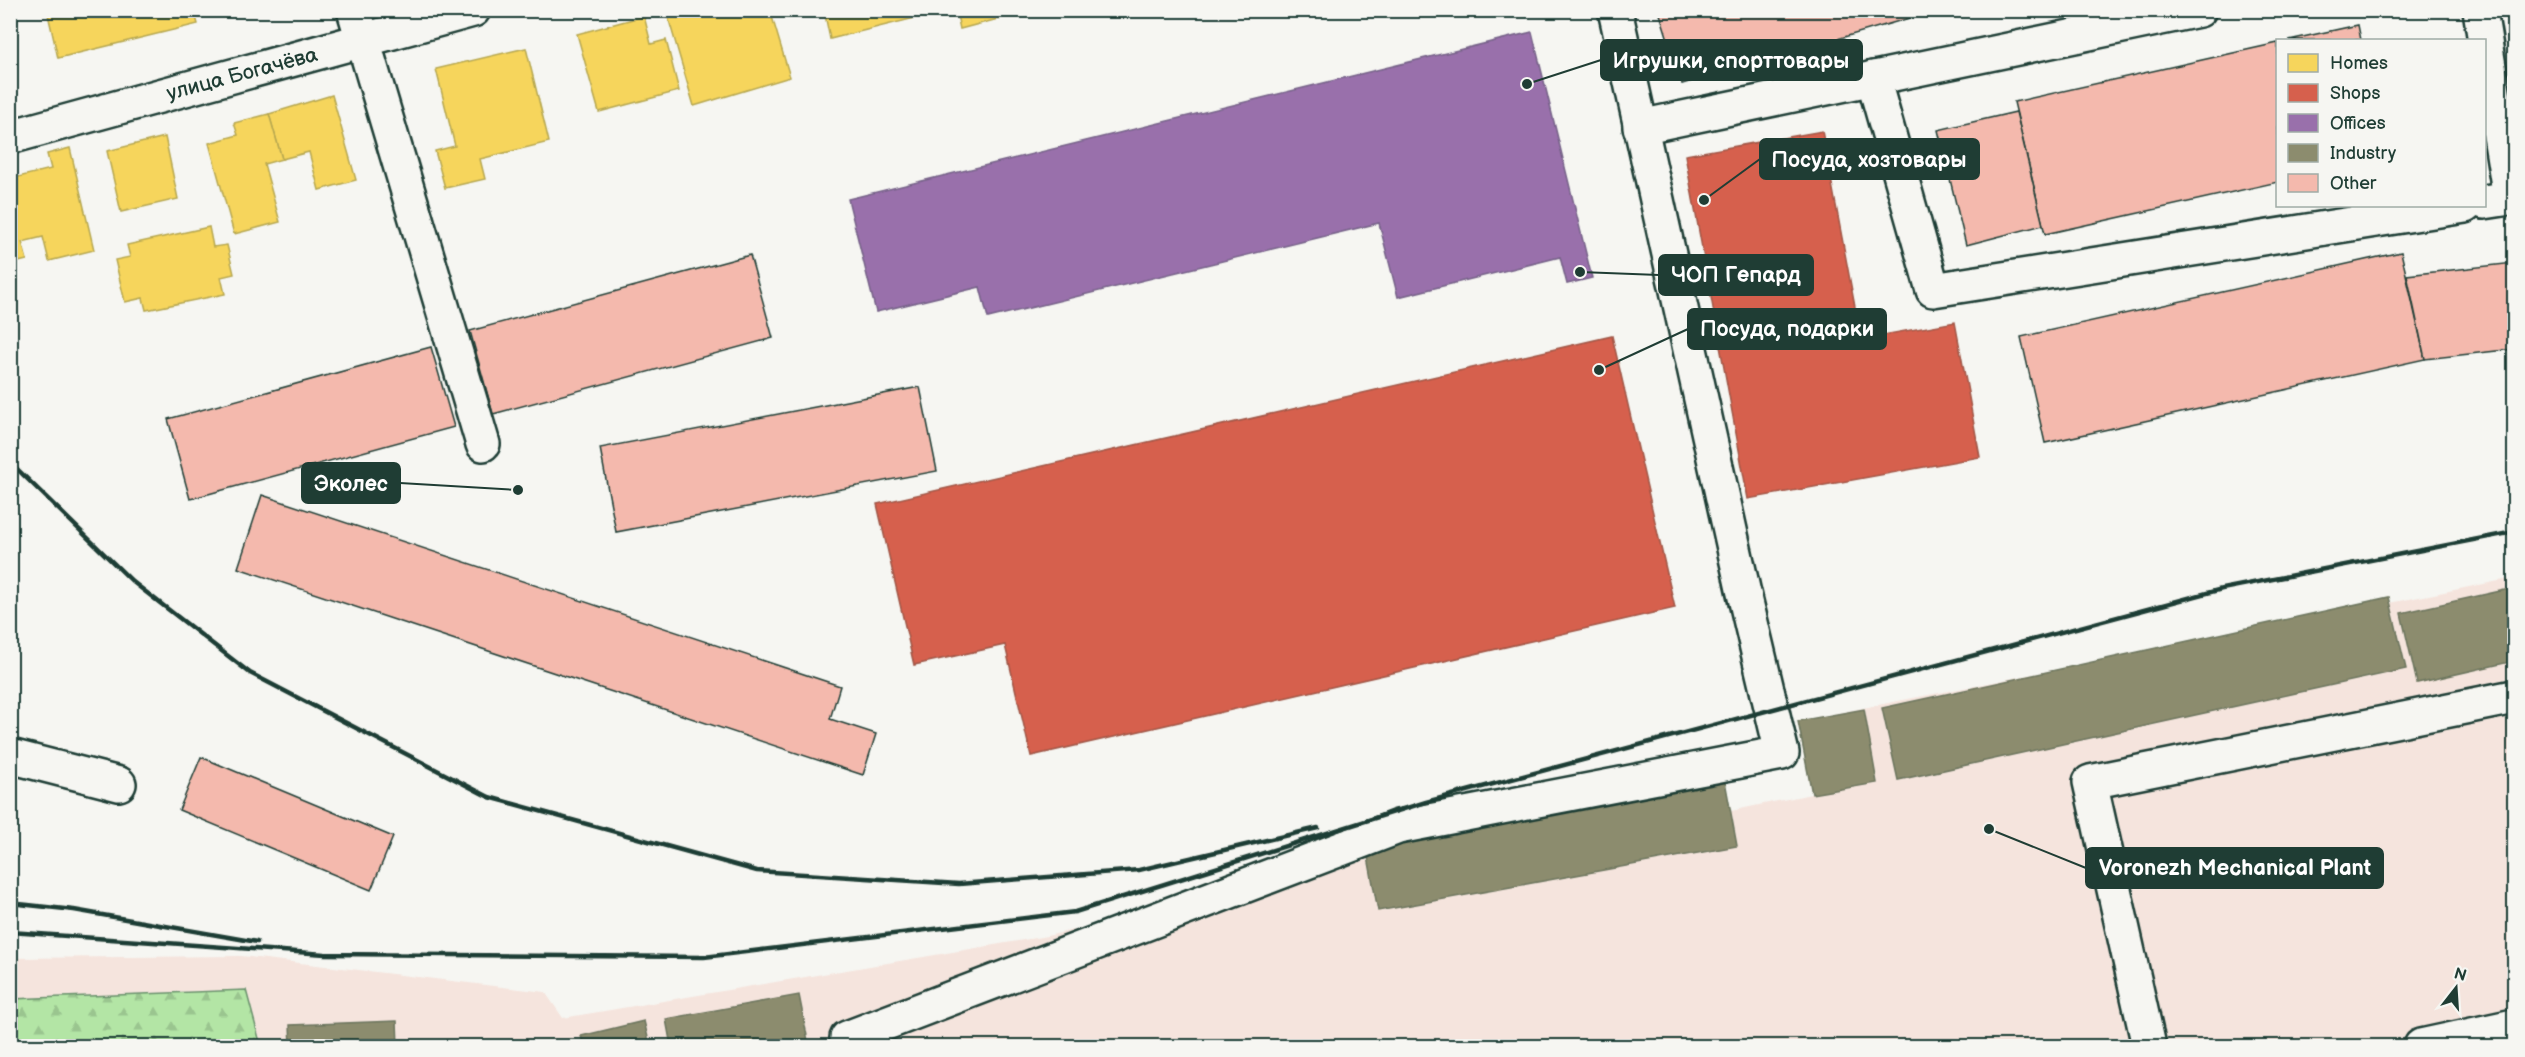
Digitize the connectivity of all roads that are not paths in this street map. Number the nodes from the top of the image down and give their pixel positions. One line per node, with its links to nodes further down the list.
1 (473, 10): 5 (street, улица Богачёва)
2 (1615, 10): 9 (street)
3 (2199, 10): 8 (street)
4 (2480, 10): 6 (street)
5 (358, 26): 10 (street, улица Богачёва); 13 (street)
6 (2485, 39)
7 (2486, 48): 11 (street)
8 (1873, 78): 9 (street); 12 (street)
9 (1640, 127): 18 (street)
10 (10, 137)
11 (2486, 202)
12 (2459, 207)
13 (483, 444)
14 (2514, 697): 19 (street)
15 (10, 756): 16 (street)
16 (119, 784)
17 (2514, 1026): 20 (street)
18 (848, 1047)
19 (2149, 1047)
20 (2421, 1047)

